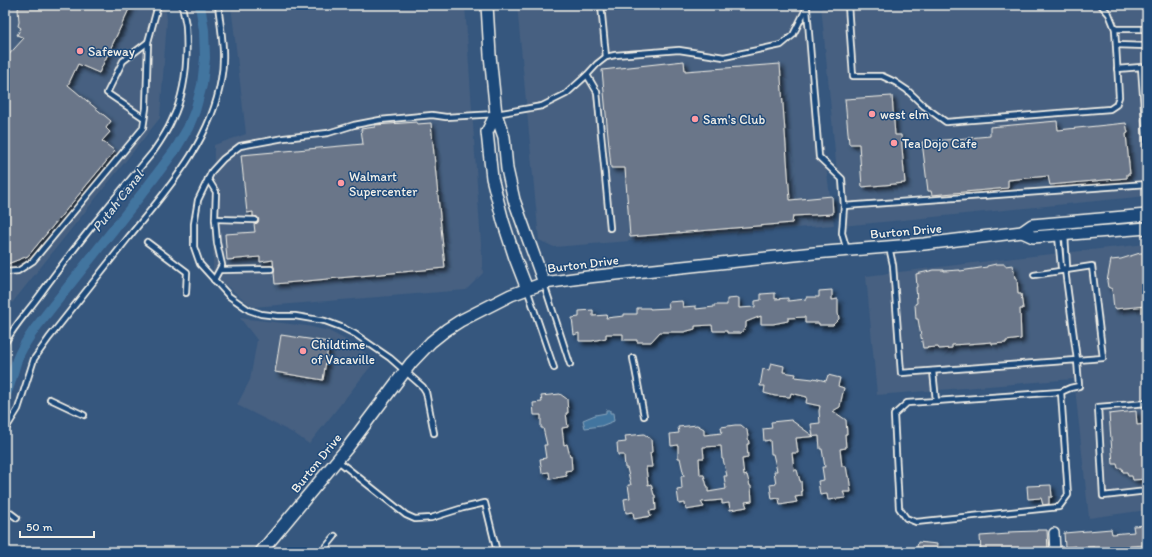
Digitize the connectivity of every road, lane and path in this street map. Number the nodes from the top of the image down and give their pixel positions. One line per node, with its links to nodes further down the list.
1 (158, 5): 13 (lane)
2 (182, 5): 44 (lane)
3 (218, 5): 57 (lane)
4 (487, 5): 19 (street)
5 (601, 5): 16 (lane)
6 (848, 5): 17 (lane)
7 (1101, 5): 10 (lane)
8 (807, 6): 16 (lane); 24 (lane)
9 (5, 29): 12 (lane)
10 (1115, 29): 11 (lane); 14 (lane)
11 (1147, 29)
12 (5, 39)
13 (148, 42): 20 (lane); 20 (lane)
14 (1116, 45): 15 (lane); 17 (lane)
15 (1147, 46)
16 (606, 58): 18 (lane)
17 (1117, 69): 21 (lane)
18 (587, 75): 19 (lane); 28 (lane)
19 (496, 114): 22 (lane); 41 (street); 42 (street)
20 (144, 118): 38 (lane)
21 (1147, 150)
22 (208, 179): 26 (lane); 40 (lane)
23 (1147, 184): 24 (lane)
24 (844, 206): 34 (lane)
25 (1147, 215): 30 (street, Burton Drive)
26 (214, 219): 27 (lane); 36 (lane)
27 (255, 220)
28 (610, 228)
29 (1147, 228): 31 (street, Burton Drive)
30 (1022, 232): 31 (street, Burton Drive); 33 (street, Burton Drive)
31 (1061, 235): 37 (lane)
32 (147, 242): 43 (lane)
33 (889, 247): 34 (street, Burton Drive); 50 (lane)
34 (847, 250): 41 (street, Burton Drive)
35 (271, 269): 36 (lane)
36 (220, 270): 40 (lane)
37 (1065, 270): 39 (lane); 46 (lane); 46 (lane)
38 (5, 272)
39 (1034, 276)
40 (214, 280): 49 (lane)
41 (544, 283): 42 (street, Burton Drive); 47 (lane)
42 (527, 289): 48 (lane); 49 (street, Burton Drive)
43 (186, 293)
44 (5, 343)
45 (633, 358): 56 (lane)
46 (1077, 360): 50 (lane); 51 (lane)
47 (570, 364)
48 (554, 368)
49 (404, 370): 58 (lane); 59 (street, Burton Drive)
50 (933, 371): 53 (lane)
51 (1061, 392): 53 (lane); 53 (lane)
52 (50, 399): 55 (lane)
53 (936, 401)
54 (1147, 403): 60 (lane)
55 (84, 415)
56 (644, 416)
57 (5, 430)
58 (434, 433)
59 (337, 460): 65 (street, Burton Drive); 67 (lane)
60 (1147, 491)
61 (5, 509): 62 (lane)
62 (17, 518)
63 (1054, 533): 68 (street)
64 (335, 536): 66 (lane)
65 (261, 552)
66 (322, 552)
67 (497, 552)
68 (1055, 552)

